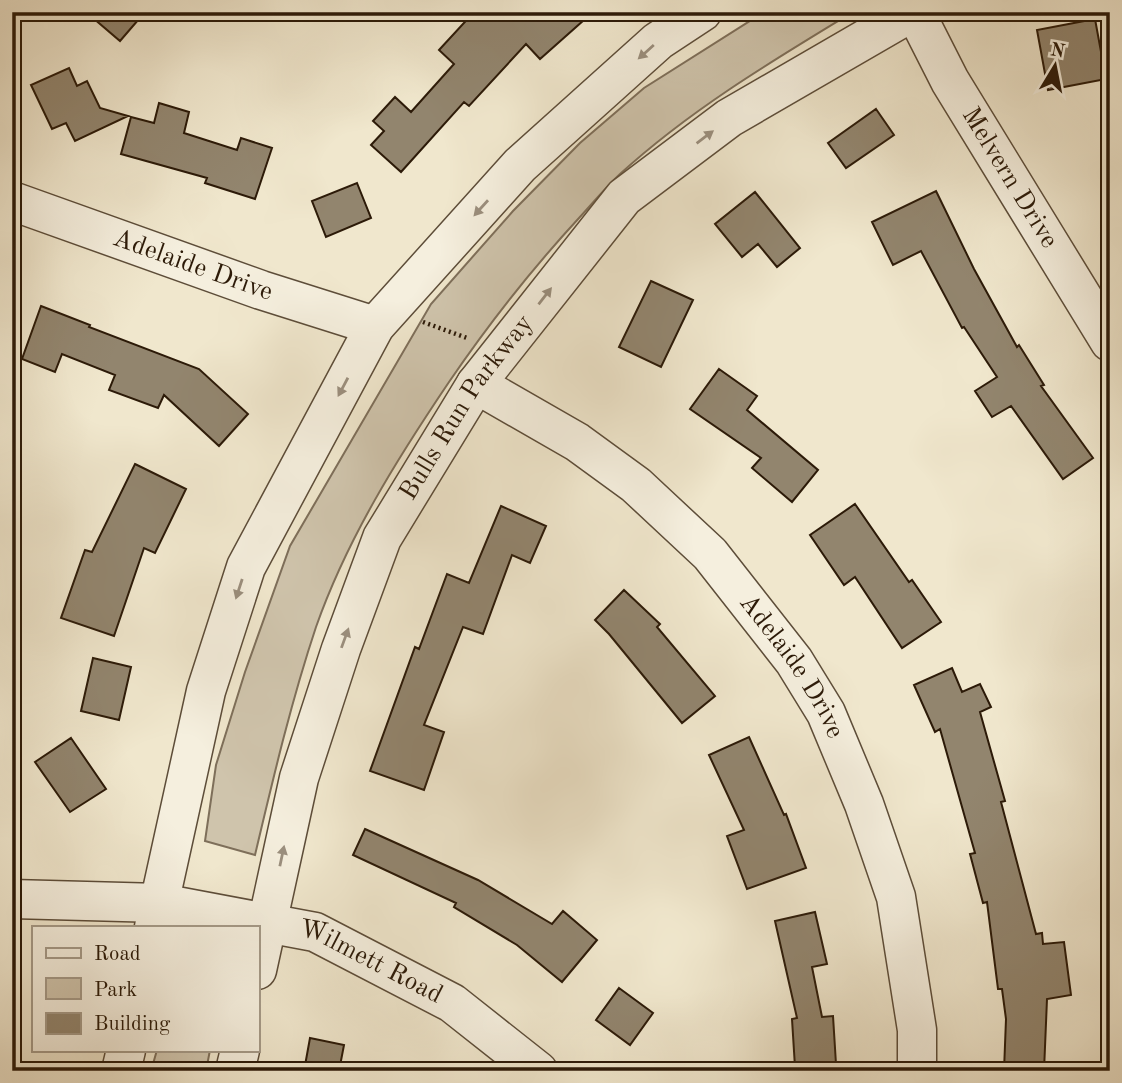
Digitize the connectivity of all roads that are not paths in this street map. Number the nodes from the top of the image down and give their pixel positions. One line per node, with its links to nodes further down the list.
1 (702, 12): 4 (street, one-way to 4)
2 (913, 12): 5 (street, Melvern Drive); 6 (street, Bulls Run Parkway, one-way to 2)
3 (12, 201): 4 (street, Adelaide Drive)
4 (375, 326): 8 (street, one-way to 8)
5 (1110, 342)
6 (476, 384): 9 (street, Bulls Run Parkway, one-way to 6); 16 (street, Adelaide Drive)
7 (12, 899): 8 (street, Wilmett Road)
8 (157, 915): 9 (street, Wilmett Road)
9 (268, 923): 10 (street, Bulls Run Parkway); 15 (street, Wilmett Road)
10 (259, 962)
11 (126, 1052): 13 (street)
12 (240, 1052): 14 (street)
13 (121, 1071)
14 (235, 1071)
15 (538, 1071)
16 (917, 1071)

